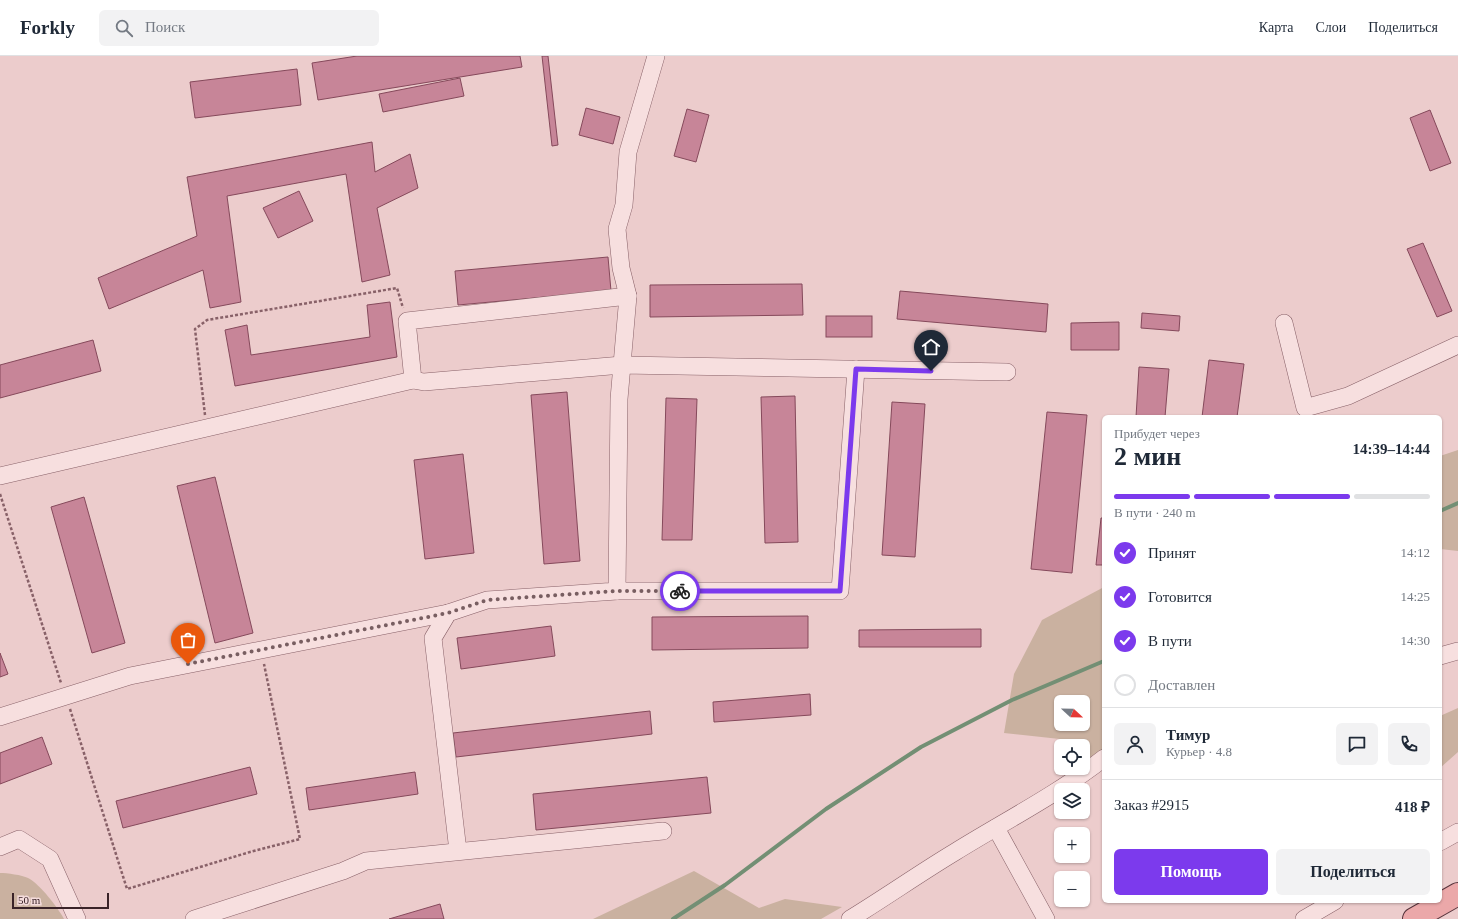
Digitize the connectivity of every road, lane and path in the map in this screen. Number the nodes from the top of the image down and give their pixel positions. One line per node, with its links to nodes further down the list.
1 (656, 56): 2 (street)
2 (628, 296): 3 (street); 6 (street)
3 (408, 321): 9 (street); 10 (path)
4 (1284, 323): 5 (street)
5 (1458, 345)
6 (622, 365): 7 (street); 9 (street); 13 (street)
7 (856, 369): 8 (street); 13 (street)
8 (1007, 372)
9 (413, 380): 10 (street)
10 (206, 428): 11 (street)
11 (0, 476)
12 (0, 494): 18 (path)
13 (617, 591): 14 (street)
14 (448, 613): 15 (street); 26 (street)
15 (261, 650): 18 (street); 18 (path)
16 (1458, 651): 17 (street)
17 (1442, 655)
18 (65, 696): 19 (street)
19 (0, 717)
20 (1102, 760): 21 (street)
21 (996, 828): 29 (street); 30 (street)
22 (664, 831): 26 (street)
23 (1458, 832): 24 (street)
24 (1442, 841)
25 (0, 847): 31 (street)
26 (458, 851): 32 (street)
27 (1458, 894): 35 (main road)
28 (1332, 903): 34 (street)
29 (868, 914): 33 (street)
30 (1042, 918)
31 (78, 919)
32 (194, 919)
33 (850, 919)
34 (1304, 919)
35 (1414, 919)

